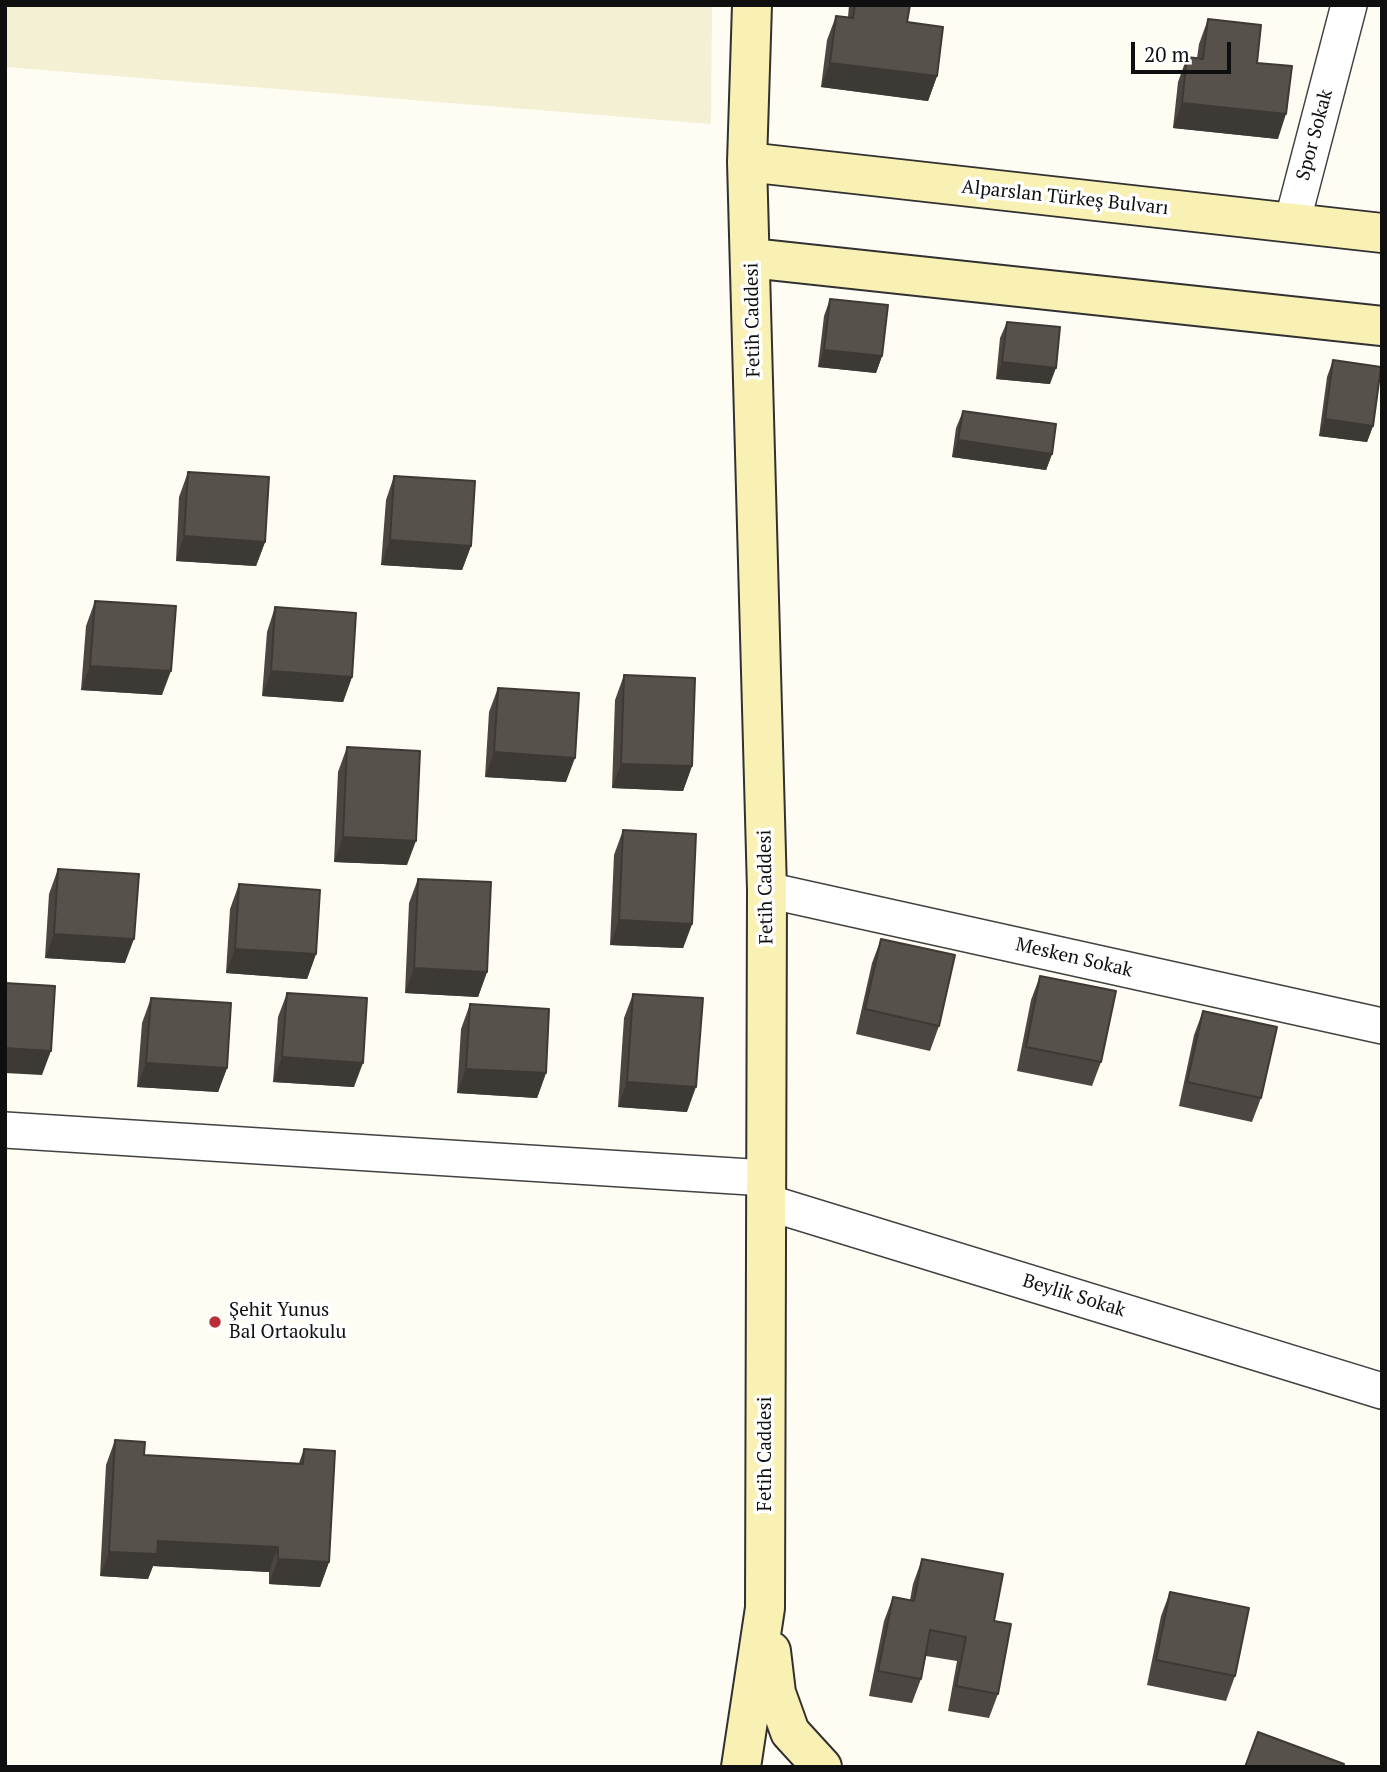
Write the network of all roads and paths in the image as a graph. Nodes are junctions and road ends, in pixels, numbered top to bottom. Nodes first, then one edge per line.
1 (752, 5) edge
2 (1349, 5) edge
3 (747, 162) junction
4 (1292, 223) junction
5 (1382, 233) edge
6 (751, 258) junction
7 (1382, 326) edge
8 (767, 890) junction
9 (1382, 1026) edge
10 (5, 1130) edge
11 (766, 1190) junction
12 (1382, 1391) edge
13 (765, 1608) junction
14 (743, 1754) edge
15 (817, 1767) edge
16 (822, 1767) edge

1 - 3 street, Fetih Caddesi
2 - 4 street, Spor Sokak
3 - 4 street, Alparslan Türkeş Bulvarı
3 - 6 street, Fetih Caddesi
4 - 5 street, Alparslan Türkeş Bulvarı
6 - 7 street
6 - 8 street, Fetih Caddesi
8 - 9 street, Mesken Sokak
8 - 11 street, Fetih Caddesi
10 - 11 street, Beylik Sokak
11 - 12 street, Beylik Sokak
11 - 13 street, Fetih Caddesi
13 - 14 street, Fetih Caddesi
13 - 16 street
14 - 15 street

